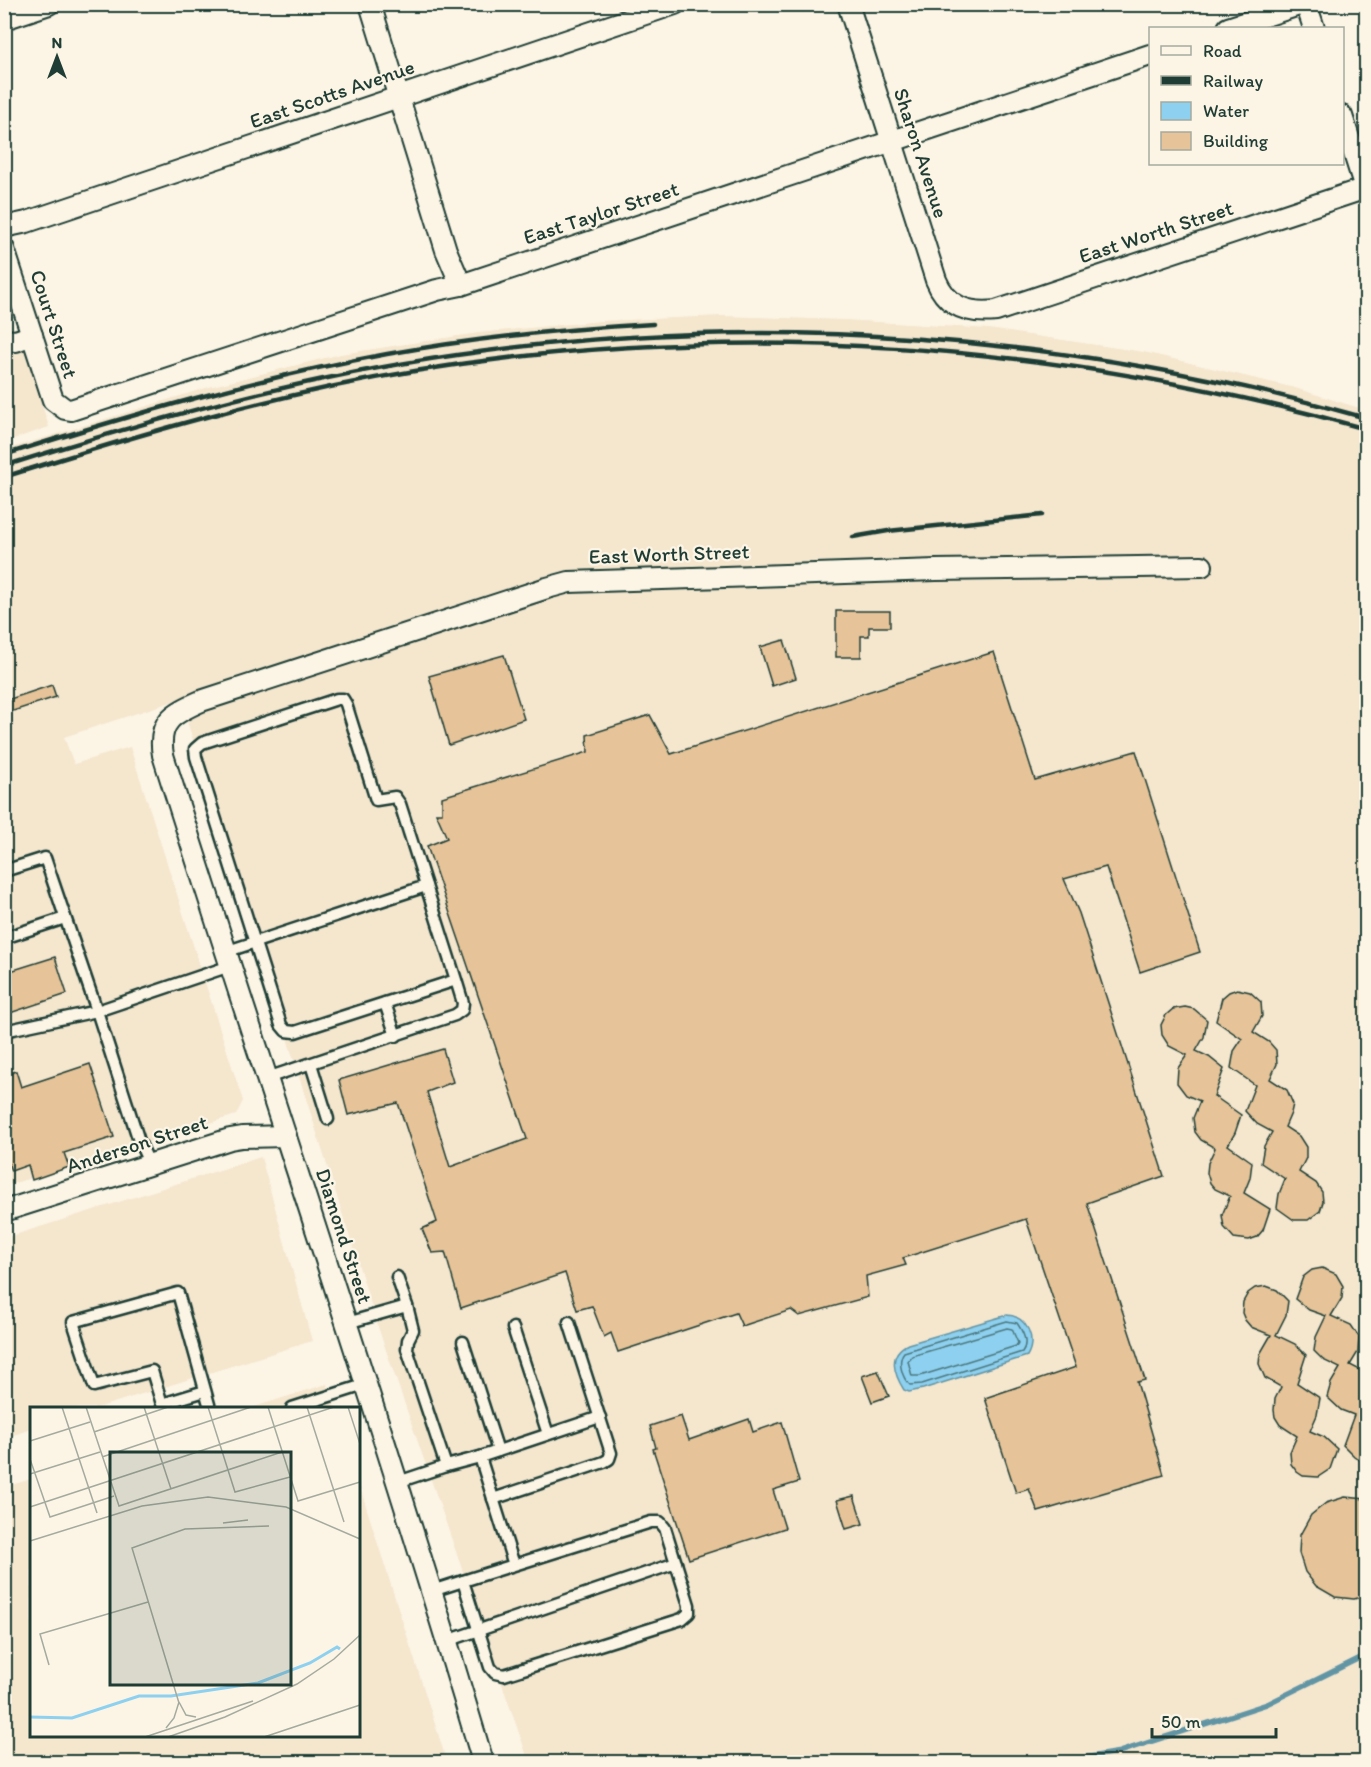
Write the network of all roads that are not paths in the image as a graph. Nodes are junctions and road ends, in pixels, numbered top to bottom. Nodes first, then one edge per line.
1 (49, 4) edge
2 (370, 4) edge
3 (675, 4) edge
4 (848, 4) edge
5 (1304, 4) edge
6 (4, 20) edge
7 (1231, 27) edge
8 (1314, 27) edge
9 (1149, 55) edge
10 (399, 97) junction
11 (1344, 122) edge
12 (892, 141) junction
13 (1366, 189) edge
14 (4, 227) edge
15 (4, 249) edge
16 (460, 285) junction
17 (961, 308) joint
18 (32, 335) junction
19 (4, 340) edge
20 (64, 409) joint
21 (1202, 566) dead end
22 (166, 726) joint
23 (4, 871) edge
24 (426, 886) junction
25 (65, 918) junction
26 (4, 938) edge
27 (254, 941) junction
28 (228, 959) junction
29 (456, 980) junction
30 (385, 1003) junction
31 (97, 1011) junction
32 (4, 1031) edge
33 (396, 1036) junction
34 (311, 1064) junction
35 (267, 1078) junction
36 (328, 1119) dead end
37 (286, 1136) junction
38 (150, 1165) junction
39 (4, 1211) edge
40 (398, 1276) dead end
41 (407, 1306) junction
42 (569, 1322) dead end
43 (347, 1323) junction
44 (513, 1328) dead end
45 (463, 1342) dead end
46 (367, 1384) junction
47 (205, 1391) junction
48 (210, 1407) edge
49 (299, 1407) edge
50 (600, 1418) junction
51 (548, 1434) junction
52 (498, 1451) junction
53 (480, 1457) junction
54 (446, 1466) junction
55 (398, 1482) junction
56 (493, 1498) junction
57 (676, 1563) junction
58 (514, 1564) junction
59 (462, 1581) junction
60 (432, 1591) junction
61 (478, 1629) junction
62 (447, 1641) junction
63 (483, 1762) edge

1 - 6 street
2 - 10 street
3 - 10 street, East Scotts Avenue
4 - 12 street, Sharon Avenue
5 - 7 street
5 - 8 street
9 - 12 street, East Taylor Street
10 - 14 street, East Scotts Avenue
10 - 16 street
11 - 13 street
12 - 16 street, East Taylor Street
12 - 17 street, Sharon Avenue
13 - 17 street, East Worth Street
15 - 18 street, Court Street
16 - 20 street, East Taylor Street
18 - 19 street
18 - 20 street, Court Street
21 - 22 street, East Worth Street
22 - 28 street, Diamond Street
23 - 25 lane
24 - 27 lane
24 - 27 lane
24 - 29 lane
25 - 26 lane
25 - 31 lane
27 - 28 lane
27 - 30 lane
28 - 31 lane
28 - 35 street, Diamond Street
29 - 30 lane
29 - 33 lane
30 - 33 lane
31 - 32 lane
31 - 38 lane
33 - 34 lane
34 - 35 lane
34 - 36 lane
35 - 37 street, Diamond Street
37 - 38 street, Anderson Street
37 - 43 street, Diamond Street
38 - 39 street, Anderson Street
40 - 41 lane
41 - 43 lane
41 - 54 lane
42 - 50 lane
43 - 46 street, Diamond Street
44 - 51 lane
45 - 52 lane
46 - 49 lane
46 - 55 street, Diamond Street
47 - 47 lane
47 - 48 lane
50 - 51 lane
50 - 56 lane
51 - 52 lane
52 - 53 lane
53 - 54 lane
53 - 56 lane
54 - 55 lane
55 - 60 street, Diamond Street
56 - 58 lane
57 - 58 lane
57 - 61 lane
57 - 61 lane
58 - 59 lane
59 - 60 lane
59 - 61 lane
60 - 62 street, Diamond Street
61 - 62 lane
62 - 63 street, Diamond Street

